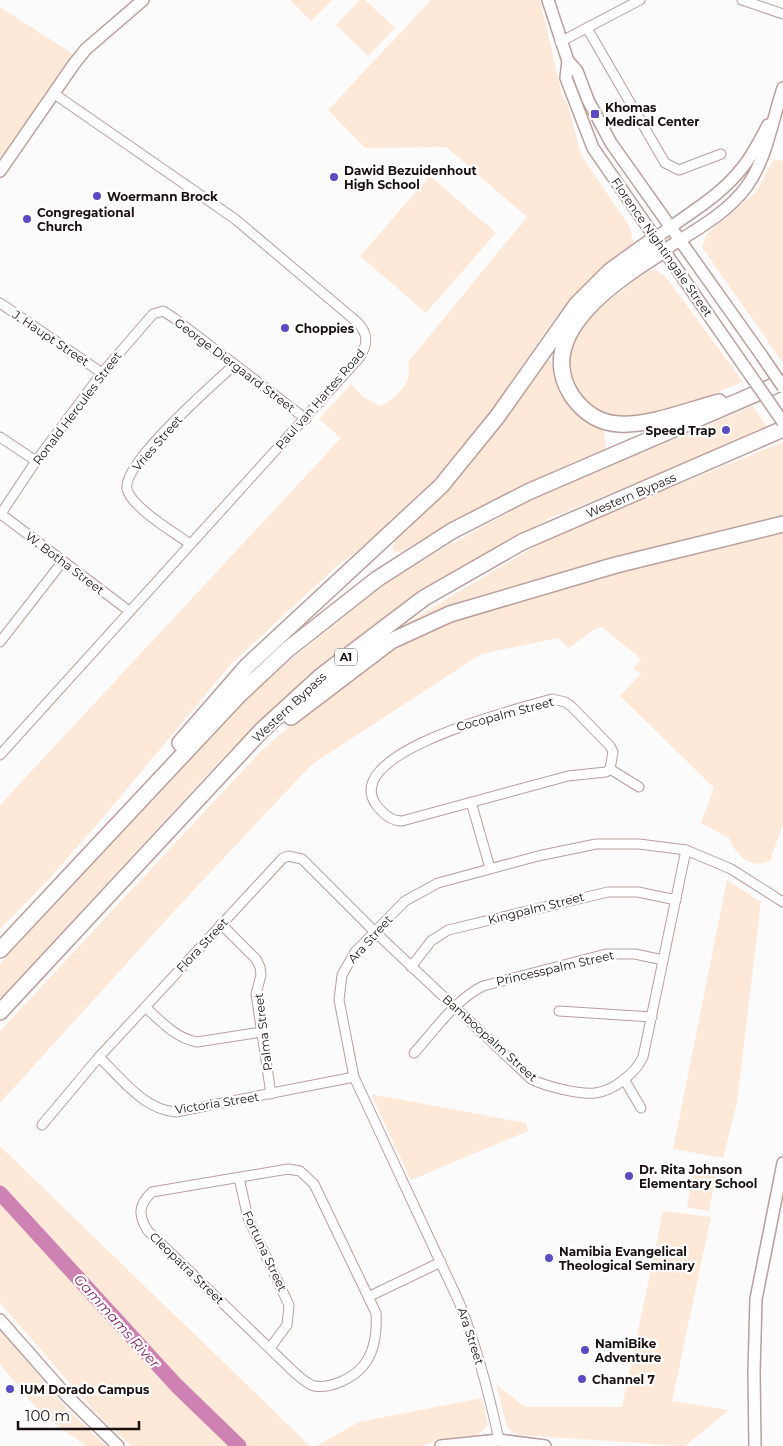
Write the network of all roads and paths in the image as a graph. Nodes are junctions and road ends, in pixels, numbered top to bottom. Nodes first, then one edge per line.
1 (143, 0) edge
2 (548, 0) edge
3 (640, 0) edge
4 (742, 0) edge
5 (783, 14) edge
6 (587, 28) junction
7 (560, 42) junction
8 (568, 61) junction
9 (783, 88) edge
10 (53, 92) junction
11 (776, 110) junction
12 (721, 154) dead end
13 (0, 171) edge
14 (670, 226) junction
15 (680, 240) junction
16 (660, 244) junction
17 (0, 304) edge
18 (163, 311) joint
19 (234, 365) junction
20 (102, 373) junction
21 (780, 385) edge
22 (306, 419) junction
23 (783, 422) edge
24 (783, 429) edge
25 (0, 437) edge
26 (36, 461) junction
27 (0, 515) edge
28 (783, 524) edge
29 (190, 544) junction
30 (63, 562) junction
31 (129, 611) junction
32 (0, 642) edge
33 (0, 755) edge
34 (610, 769) junction
35 (639, 787) dead end
36 (471, 802) junction
37 (189, 810) junction
38 (686, 850) junction
39 (90, 852) junction
40 (490, 868) junction
41 (676, 900) junction
42 (783, 902) edge
43 (221, 924) junction
44 (375, 932) junction
45 (0, 950) edge
46 (663, 960) junction
47 (411, 967) junction
48 (145, 1008) junction
49 (455, 1008) junction
50 (559, 1011) dead end
51 (0, 1012) edge
52 (652, 1017) junction
53 (262, 1032) junction
54 (414, 1053) dead end
55 (99, 1057) junction
56 (354, 1077) junction
57 (624, 1079) junction
58 (271, 1094) junction
59 (641, 1108) dead end
60 (42, 1125) dead end
61 (783, 1163) edge
62 (239, 1178) junction
63 (441, 1262) junction
64 (370, 1296) junction
65 (0, 1320) edge
66 (270, 1348) junction
67 (499, 1440) junction
68 (118, 1446) edge
69 (441, 1446) edge
70 (545, 1446) edge
71 (755, 1446) edge

1 - 10 main road
2 - 7 main road, Florence Nightingale Street
3 - 6 street
4 - 5 street
6 - 7 street
6 - 12 street
7 - 8 main road, Florence Nightingale Street
8 - 14 main road, Florence Nightingale Street
8 - 16 main road, Florence Nightingale Street
9 - 11 main road
10 - 13 main road
10 - 22 street, Paul van Hartes Road
11 - 14 main road
11 - 15 main road
14 - 15 main road, Florence Nightingale Street
14 - 16 main road
15 - 16 main road
15 - 21 main road, Florence Nightingale Street, bridge
16 - 21 highway
16 - 23 main road, Florence Nightingale Street, bridge
16 - 39 highway
17 - 20 street, J. Haupt Street
18 - 19 street, George Diergaard Street
18 - 20 street, Ronald Hercules Street
19 - 22 street, George Diergaard Street
19 - 29 street, Vries Street
20 - 26 street, Ronald Hercules Street
21 - 39 highway
22 - 29 street, Paul van Hartes Road
24 - 37 highway, Western Bypass / A1
25 - 26 street
26 - 27 street, Ronald Hercules Street
27 - 30 street, W. Botha Street
28 - 37 highway
29 - 31 street, Paul van Hartes Road
30 - 31 street, W. Botha Street
30 - 32 street
31 - 33 street, Paul van Hartes Road
34 - 35 street
34 - 36 street, Cocopalm Street
34 - 36 street, Cocopalm Street
36 - 40 street
37 - 51 highway, Western Bypass / A1
38 - 40 street, Ara Street
38 - 41 street, Bamboopalm Street
38 - 42 street, Ara Street
39 - 45 highway
40 - 44 street, Ara Street
41 - 46 street, Bamboopalm Street
41 - 47 street, Kingpalm Street
43 - 44 street, Flora Street
43 - 48 street, Flora Street
43 - 53 street, Palma Street
44 - 47 street, Bamboopalm Street
44 - 56 street, Ara Street
46 - 49 street, Princesspalm Street
46 - 52 street, Bamboopalm Street
47 - 49 street, Bamboopalm Street
48 - 53 street
48 - 55 street, Flora Street
49 - 54 street, Princesspalm Street
49 - 57 street, Bamboopalm Street
50 - 52 street
52 - 57 street, Bamboopalm Street
53 - 58 street, Palma Street
55 - 58 street, Victoria Street
55 - 60 street, Flora Street
56 - 58 street, Victoria Street
56 - 63 street, Ara Street
57 - 59 street
61 - 71 main road
62 - 64 street, Cleopatra Street
62 - 66 street, Fortuna Street
62 - 66 street, Cleopatra Street
63 - 64 street
63 - 67 street, Ara Street
64 - 66 street, Cleopatra Street
65 - 68 main road
67 - 69 main road
67 - 70 main road

